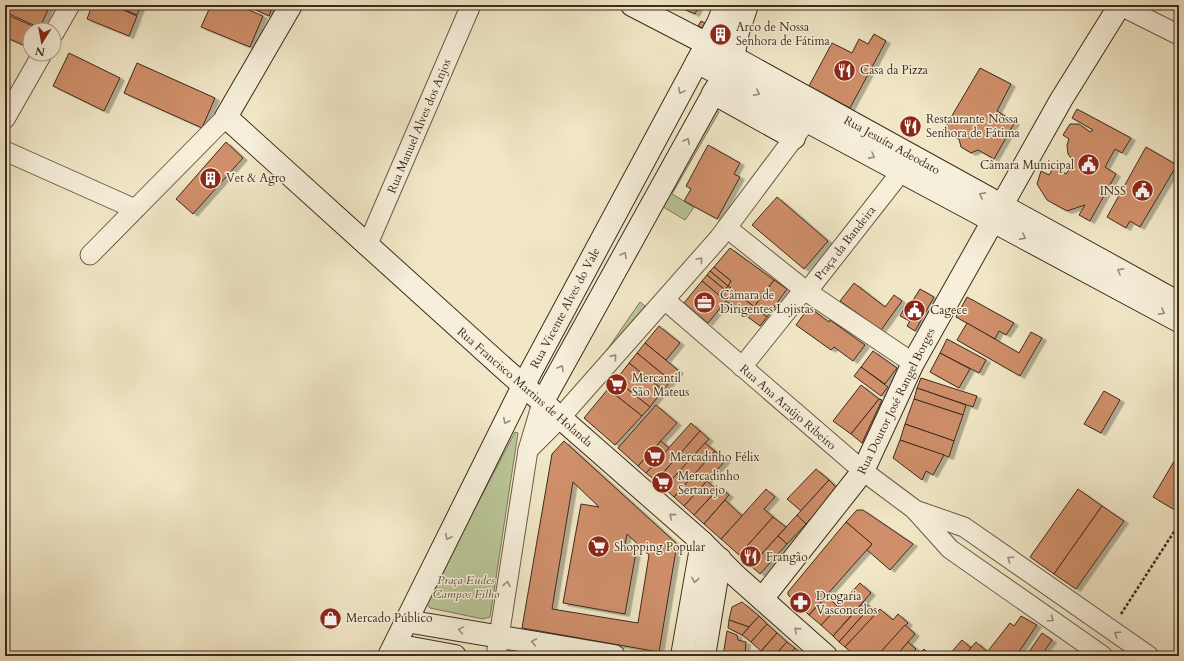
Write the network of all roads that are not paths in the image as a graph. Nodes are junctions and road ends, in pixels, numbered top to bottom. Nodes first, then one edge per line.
1 (70, 5) edge
2 (291, 5) edge
3 (471, 5) edge
4 (632, 5) edge
5 (725, 5) edge
6 (747, 5) edge
7 (1120, 5) edge
8 (61, 22) edge
9 (1179, 35) edge
10 (701, 53) junction
11 (37, 62) edge
12 (723, 75) junction
13 (813, 112) junction
14 (226, 117) junction
15 (5, 119) edge
16 (794, 138) junction
17 (5, 151) edge
18 (901, 172) junction
19 (135, 209) junction
20 (997, 213) junction
21 (614, 217) junction
22 (727, 228) junction
23 (637, 230) junction
24 (367, 246) junction
25 (90, 255) dead end
26 (806, 290) junction
27 (573, 294) junction
28 (1146, 294) junction
29 (664, 300) junction
30 (1179, 303) edge
31 (596, 306) junction
32 (1179, 322) edge
33 (913, 362) junction
34 (742, 368) junction
35 (523, 386) junction
36 (542, 403) junction
37 (560, 418) junction
38 (528, 450) junction
39 (863, 471) junction
40 (914, 509) junction
41 (702, 542) junction
42 (720, 559) junction
43 (1048, 586) junction
44 (762, 599) junction
45 (1033, 606) junction
46 (406, 621) junction
47 (497, 646) edge
48 (392, 650) edge
49 (586, 654) edge
50 (455, 656) edge
51 (614, 656) edge
52 (682, 656) edge
53 (704, 656) edge
54 (826, 656) edge
55 (1103, 656) edge
56 (1149, 656) edge

1 - 8 street
2 - 14 street
3 - 24 street, Rua Manuel Alves dos Anjos
4 - 10 street, Rua Jesuíta Adeodato
5 - 10 street, Rua Vicente Alves do Vale
6 - 12 street
7 - 9 street
7 - 20 street, Rua Doutor José Rangel Borges
10 - 12 street, Rua Jesuíta Adeodato
10 -> 21 street, Rua Vicente Alves do Vale
11 - 15 street
12 - 13 street, Rua Jesuíta Adeodato
12 - 16 street, Rua Jesuíta Adeodato
23 -> 12 street
13 - 16 street
13 -> 18 street, Rua Jesuíta Adeodato
20 -> 13 street, Rua Jesuíta Adeodato
14 - 19 street
14 - 24 street, Rua Francisco Martins de Holanda
16 - 22 street
17 - 19 street
18 - 20 street, Rua Jesuíta Adeodato
18 - 26 street, Praça da Bandeira
19 - 25 street
20 - 28 street, Rua Jesuíta Adeodato
20 - 33 street, Rua Doutor José Rangel Borges
21 - 23 street
21 - 27 street, Rua Vicente Alves do Vale
22 - 26 street
29 -> 22 street
31 -> 23 street
24 - 35 street, Rua Francisco Martins de Holanda
26 - 33 street
26 - 34 street, Praça da Bandeira
27 - 31 street
27 - 35 street, Rua Vicente Alves do Vale
28 - 30 street, Rua Jesuíta Adeodato
28 -> 32 street, Rua Jesuíta Adeodato
29 - 34 street, Rua Ana Araújo Ribeiro
37 -> 29 street
36 -> 31 street
33 - 39 street, Rua Doutor José Rangel Borges
34 - 39 street, Rua Ana Araújo Ribeiro
35 - 36 street, Rua Francisco Martins de Holanda
35 -> 46 street, Rua Vicente Alves do Vale
36 - 37 street, Rua Francisco Martins de Holanda
36 - 38 street
37 - 38 street
41 -> 37 street, Rua Francisco Martins de Holanda
47 -> 38 street
39 - 40 street, Rua Ana Araújo Ribeiro
39 - 44 street, Rua Doutor José Rangel Borges
43 -> 40 street, Rua Ana Araújo Ribeiro
40 - 45 street, Rua Ana Araújo Ribeiro
41 - 42 street, Rua Francisco Martins de Holanda
41 -> 52 street
42 - 44 street, Rua Francisco Martins de Holanda
42 - 53 street
43 - 45 street
56 -> 43 street, Rua Ana Araújo Ribeiro
54 -> 44 street, Rua Francisco Martins de Holanda
45 -> 55 street, Rua Ana Araújo Ribeiro
47 -> 46 street
46 - 48 street, Rua Vicente Alves do Vale
49 -> 47 street
48 - 50 street
49 - 51 street

